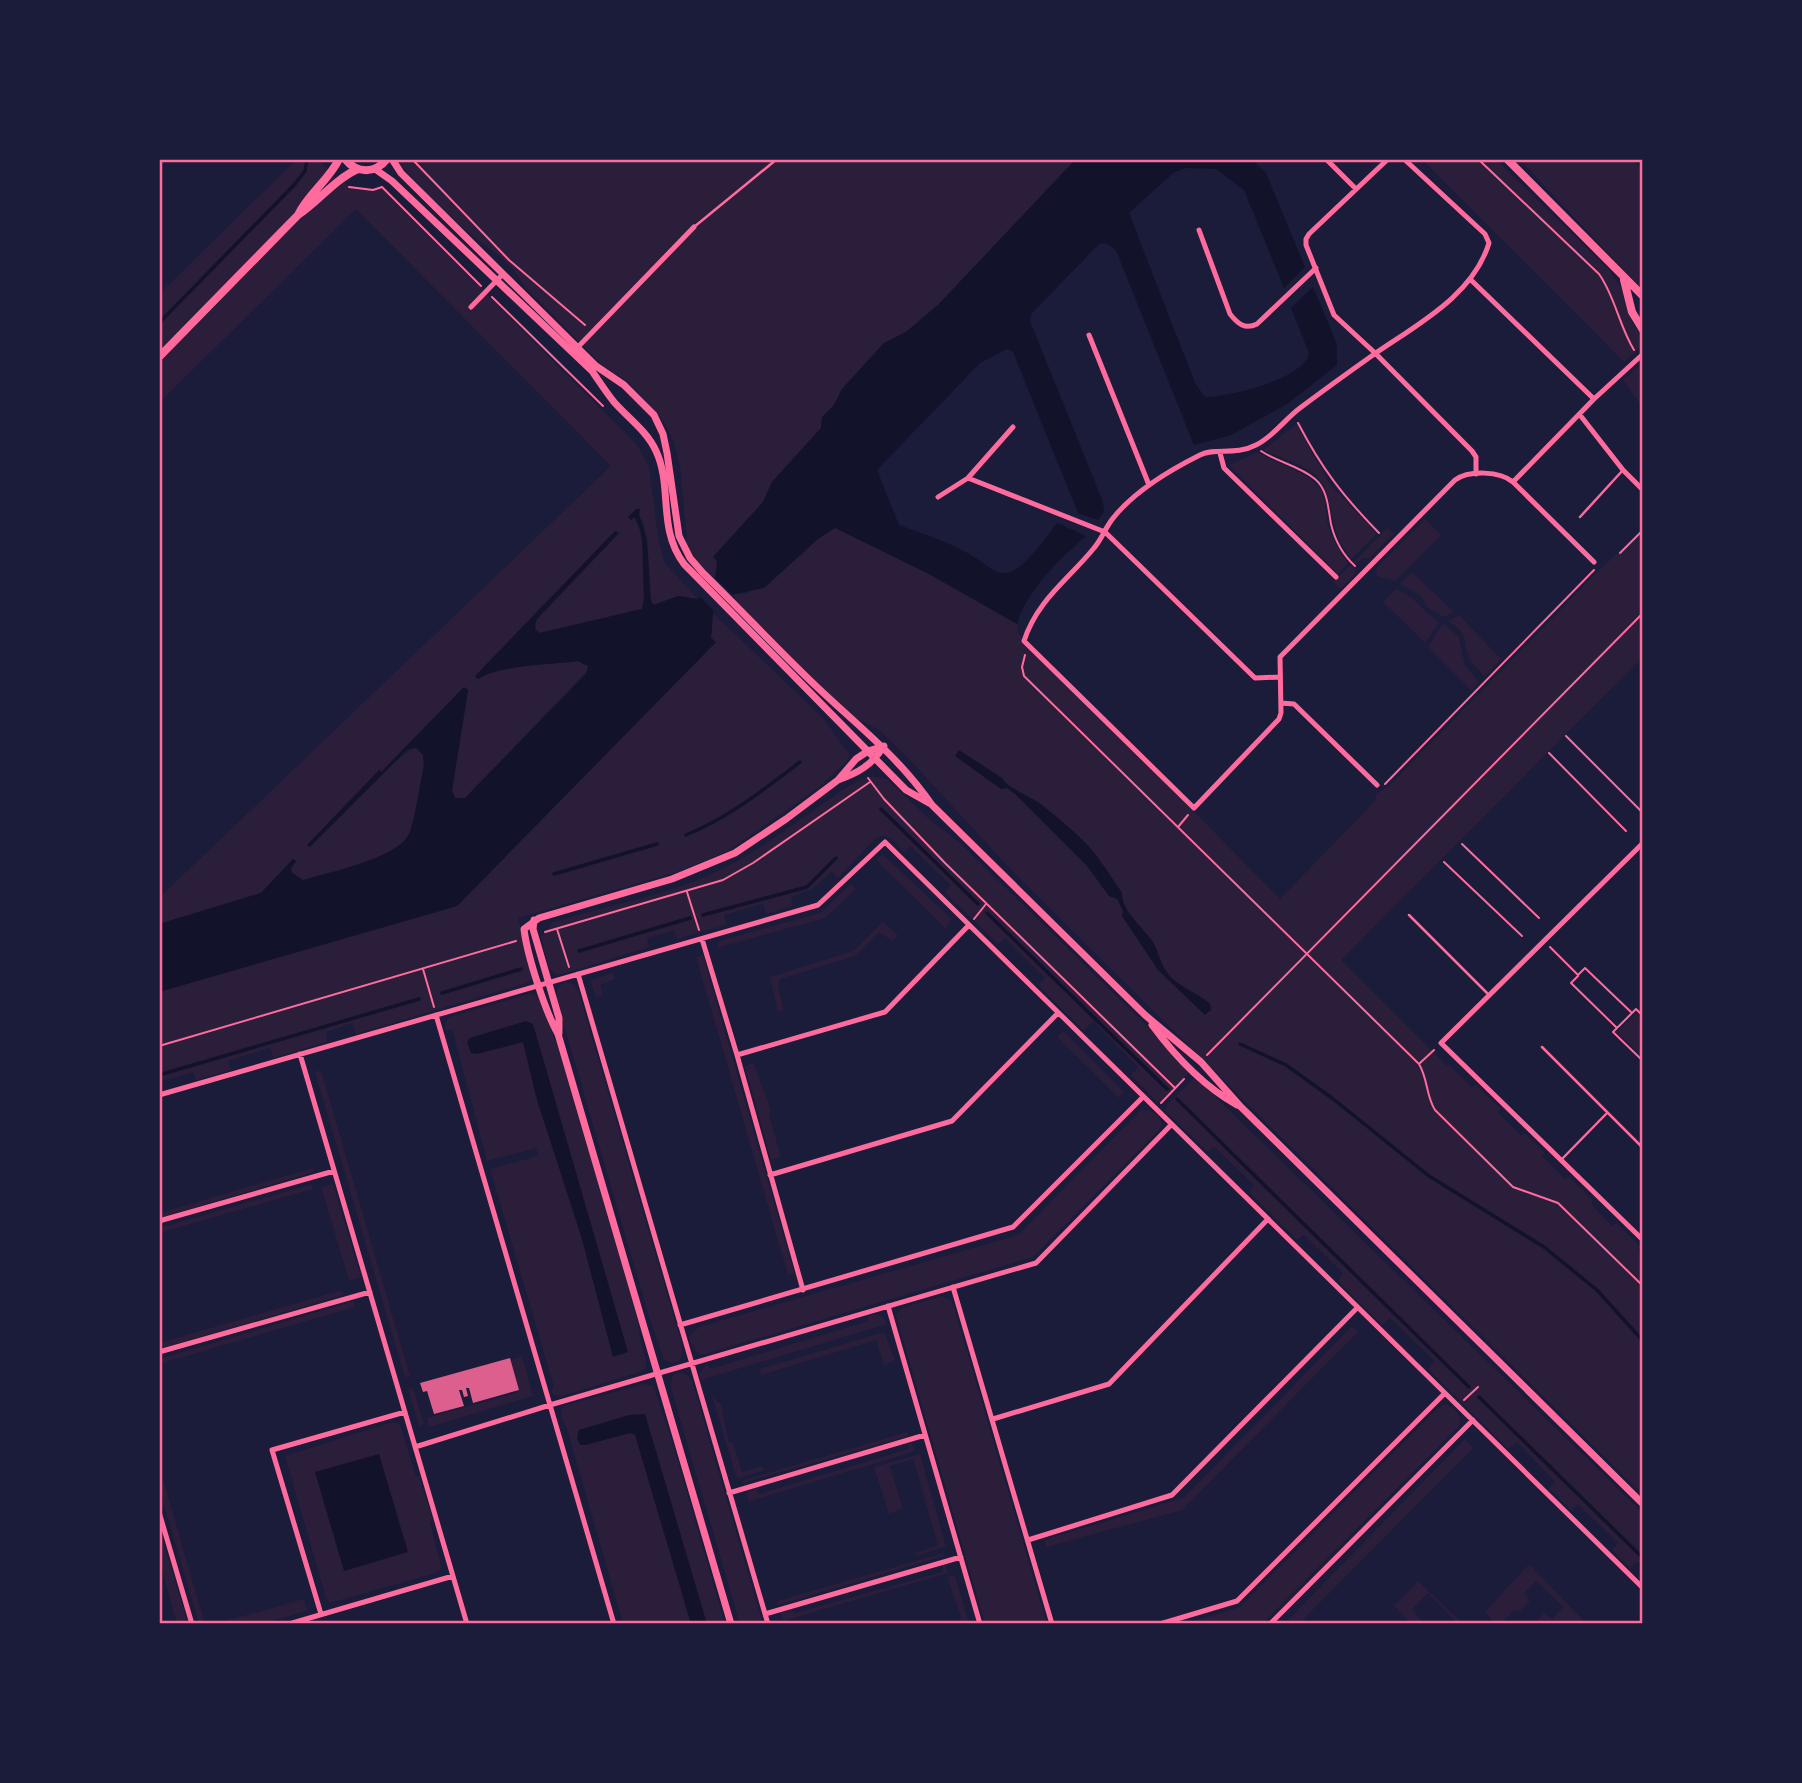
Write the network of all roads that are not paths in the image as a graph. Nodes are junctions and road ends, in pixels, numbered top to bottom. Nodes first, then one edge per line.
1 (339, 159) edge
2 (345, 159) edge
3 (389, 159) edge
4 (777, 159) edge
5 (1326, 159) edge
6 (1388, 159) edge
7 (1404, 159) edge
8 (1507, 159) edge
9 (358, 169) junction
10 (375, 169) junction
11 (1356, 189) junction
12 (298, 215) junction
13 (694, 227) joint
14 (1199, 230) dead end
15 (1316, 268) junction
16 (500, 278) junction
17 (1470, 279) junction
18 (1624, 280) junction
19 (1643, 296) edge
20 (471, 307) dead end
21 (1643, 330) edge
22 (1090, 335) dead end
23 (575, 350) junction
24 (1376, 353) junction
25 (1641, 355) edge
26 (159, 357) edge
27 (1594, 399) junction
28 (1580, 415) junction
29 (1013, 427) dead end
30 (1220, 453) junction
31 (1623, 470) junction
32 (1476, 474) junction
33 (968, 478) junction
34 (1513, 482) junction
35 (1149, 485) junction
36 (1643, 490) edge
37 (938, 497) dead end
38 (1580, 517) dead end
39 (1105, 532) junction
40 (1595, 565) road end
41 (700, 576) junction
42 (1336, 577) dead end
43 (735, 610) junction
44 (1280, 677) junction
45 (1281, 703) junction
46 (884, 746) junction
47 (868, 751) junction
48 (876, 759) junction
49 (838, 780) junction
50 (1379, 787) road end
51 (932, 805) junction
52 (1643, 843) edge
53 (1409, 915) dead end
54 (534, 920) junction
55 (969, 925) junction
56 (702, 939) junction
57 (575, 975) junction
58 (549, 982) junction
59 (540, 985) junction
60 (1490, 996) junction
61 (1058, 1013) junction
62 (436, 1015) junction
63 (1145, 1015) junction
64 (558, 1034) junction
65 (1542, 1047) dead end
66 (300, 1054) junction
67 (737, 1055) junction
68 (159, 1095) edge
69 (1143, 1097) junction
70 (1241, 1107) junction
71 (1607, 1113) junction
72 (1171, 1125) junction
73 (1643, 1148) edge
74 (1560, 1161) junction
75 (334, 1171) junction
76 (770, 1175) junction
77 (1268, 1219) junction
78 (159, 1221) edge
79 (1643, 1240) edge
80 (953, 1287) junction
81 (803, 1290) junction
82 (370, 1292) junction
83 (888, 1306) junction
84 (1357, 1308) junction
85 (680, 1325) junction
86 (159, 1352) edge
87 (691, 1364) junction
88 (658, 1374) junction
89 (1444, 1394) junction
90 (550, 1405) junction
91 (405, 1412) junction
92 (993, 1419) junction
93 (1473, 1420) junction
94 (925, 1436) junction
95 (415, 1447) junction
96 (729, 1493) junction
97 (1643, 1504) edge
98 (159, 1512) edge
99 (1028, 1540) junction
100 (961, 1557) junction
101 (453, 1576) junction
102 (1643, 1588) edge
103 (321, 1614) junction
104 (765, 1614) junction
105 (192, 1624) edge
106 (289, 1624) edge
107 (467, 1624) edge
108 (614, 1624) edge
109 (731, 1624) edge
110 (768, 1624) edge
111 (980, 1624) edge
112 (1052, 1624) edge
113 (1160, 1624) edge
114 (1270, 1624) edge

1 - 12 main road
2 - 9 main road
3 - 10 main road
3 - 16 street
4 - 13 lane
5 - 11 street
6 - 11 street
7 - 17 street
8 - 18 main road
9 - 10 main road
9 - 12 main road
10 - 16 street
11 - 15 street
12 - 26 main road
13 - 23 street
14 - 15 street
15 - 24 street
16 - 20 street
16 - 23 street
17 - 24 street
17 - 27 street
18 - 19 main road
18 - 21 main road
22 - 35 street
23 - 41 street
23 - 41 street
24 - 30 street
24 - 32 street
25 - 27 street
27 - 28 street
28 - 31 street
28 - 34 street
29 - 33 street
30 - 35 street
30 - 42 street
31 - 36 street
31 - 38 lane
32 - 34 street
32 - 44 street
33 - 37 street
33 - 39 street
34 - 40 street
35 - 39 street
39 - 44 street
39 - 45 street
41 - 43 street
43 - 46 street
43 - 47 street
44 - 45 street
45 - 50 street
46 - 47 street
46 - 48 street
46 - 51 street
47 - 48 street
47 - 49 street
48 - 49 street
48 - 51 street
49 - 54 street
51 - 63 street
52 - 60 street
53 - 60 lane
54 - 58 street
54 - 59 street
55 - 56 street
55 - 61 street
55 - 67 street
56 - 57 street
56 - 67 street
57 - 58 street
57 - 85 street
58 - 59 street
58 - 64 street
59 - 62 street
59 - 64 street
60 - 74 street
61 - 69 street
61 - 76 street
62 - 66 street
62 - 90 street
63 - 70 street
63 - 70 street
64 - 88 street
65 - 71 lane
66 - 68 street
66 - 75 street
67 - 76 street
69 - 72 street
69 - 81 street
70 - 97 street
71 - 73 lane
71 - 74 lane
72 - 77 street
72 - 80 street
74 - 79 street
75 - 78 street
75 - 82 street
76 - 81 street
77 - 84 street
77 - 92 street
80 - 83 street
80 - 92 street
81 - 85 street
82 - 86 street
82 - 91 street
83 - 87 street
83 - 94 street
84 - 89 street
84 - 99 street
85 - 87 street
87 - 88 street
87 - 96 street
88 - 90 street
88 - 109 street
89 - 93 street
89 - 113 street
90 - 95 street
90 - 108 street
91 - 95 street
91 - 103 street
92 - 99 street
93 - 102 street
93 - 114 street
94 - 96 street
94 - 100 street
95 - 101 street
96 - 104 street
98 - 105 street
99 - 112 street
100 - 104 street
100 - 111 street
101 - 103 street
101 - 107 street
103 - 106 street
104 - 110 street

